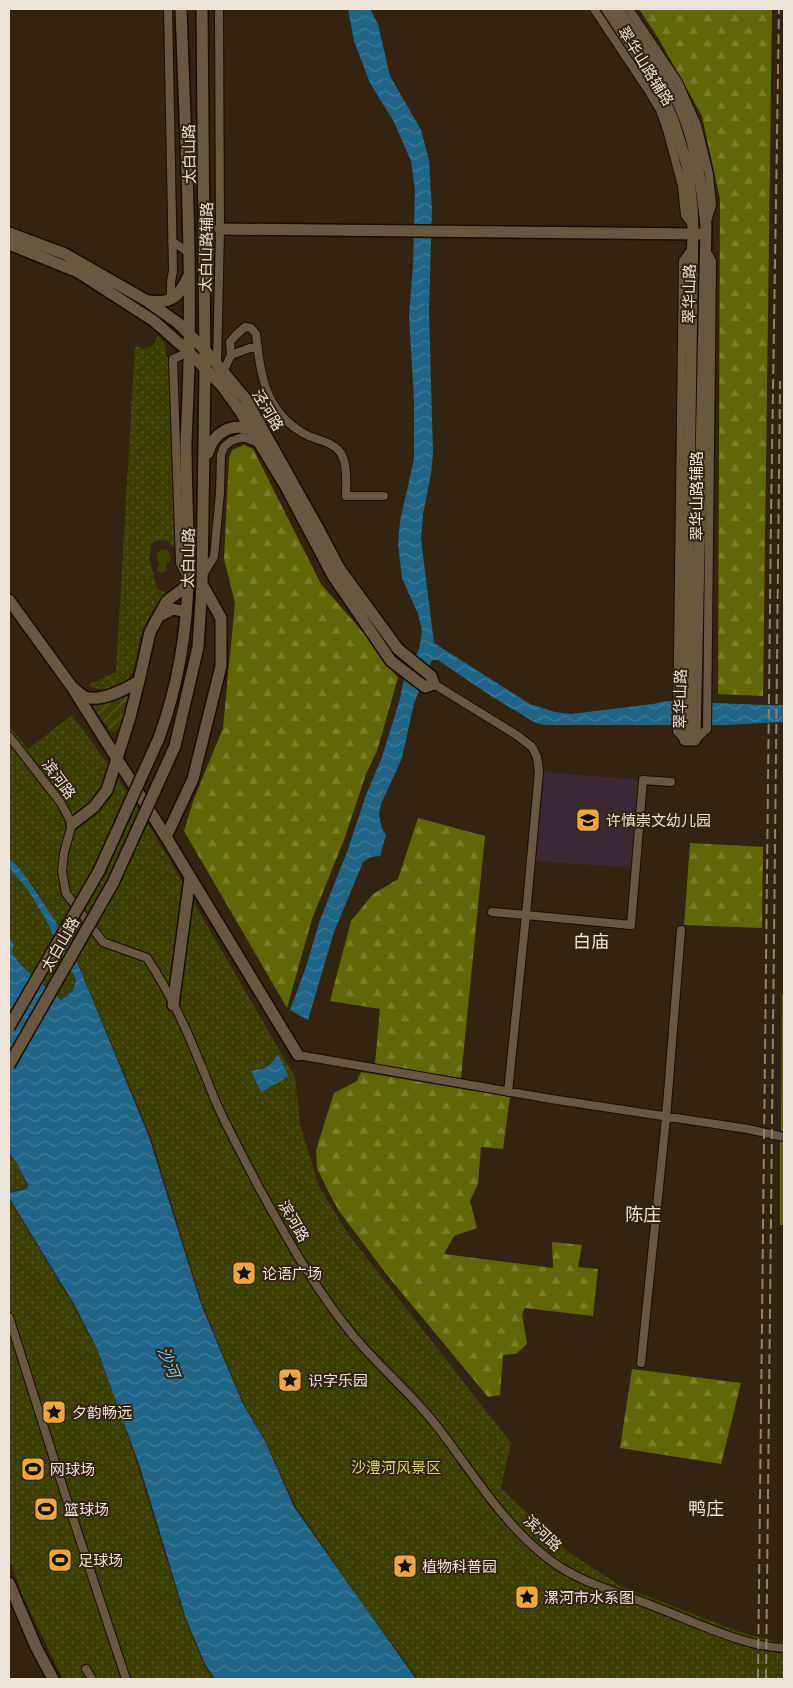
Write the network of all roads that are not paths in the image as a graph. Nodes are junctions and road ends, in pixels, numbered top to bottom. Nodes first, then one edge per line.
1 (168, 9) edge
2 (181, 9) edge
3 (202, 9) edge
4 (219, 9) edge
5 (594, 9) edge
6 (607, 9) edge
7 (617, 9) edge
8 (629, 9) edge
9 (220, 229) junction
10 (705, 229) junction
11 (692, 230) junction
12 (9, 233) edge
13 (172, 241) junction
14 (9, 244) edge
15 (220, 252) junction
16 (189, 253) junction
17 (205, 262) junction
18 (189, 276) junction
19 (171, 299) junction
20 (147, 300) junction
21 (189, 334) junction
22 (258, 348) junction
23 (205, 350) junction
24 (190, 352) junction
25 (231, 355) junction
26 (205, 368) junction
27 (220, 368) junction
28 (250, 429) junction
29 (259, 442) junction
30 (205, 467) junction
31 (384, 496) dead end
32 (202, 580) junction
33 (188, 582) junction
34 (9, 600) edge
35 (186, 612) junction
36 (159, 616) junction
37 (139, 681) junction
38 (430, 682) junction
39 (72, 687) junction
40 (691, 689) junction
41 (691, 733) joint
42 (9, 736) edge
43 (117, 758) junction
44 (671, 782) dead end
45 (72, 824) junction
46 (166, 837) junction
47 (190, 878) junction
48 (492, 912) dead end
49 (526, 915) junction
50 (681, 930) dead end
51 (173, 1005) junction
52 (9, 1027) edge
53 (298, 1055) joint
54 (9, 1065) edge
55 (508, 1092) junction
56 (666, 1118) junction
57 (784, 1137) edge
58 (9, 1317) edge
59 (641, 1363) dead end
60 (9, 1584) edge
61 (784, 1648) edge
62 (86, 1669) dead end
63 (53, 1679) edge
64 (92, 1679) edge
65 (126, 1679) edge

1 - 13 street
2 - 16 main road, 太白山路
3 - 17 main road, 太白山路
4 - 9 street, 太白山路辅路
5 - 11 street, 翠华山路辅路
6 - 11 main road, 翠华山路
7 - 10 main road, 翠华山路
8 - 10 street, 翠华山路辅路
9 - 11 main road
9 - 15 street, 太白山路辅路
10 - 11 main road
10 - 40 main road, 翠华山路
11 - 40 main road, 翠华山路
12 - 20 main road, 泾河路
13 - 16 street
13 - 19 street
14 - 24 main road, 泾河路
15 - 17 street
15 - 27 street, 太白山路辅路
16 - 18 main road, 太白山路
17 - 23 main road, 太白山路
18 - 19 main road
18 - 21 main road, 太白山路
19 - 20 main road
20 - 21 main road, 泾河路
21 - 23 main road, 泾河路
21 - 24 main road, 太白山路
22 - 25 street
22 - 25 street
22 - 31 street
23 - 26 main road, 太白山路
23 - 27 main road, 泾河路
24 - 26 main road, 泾河路
24 - 33 main road, 太白山路
24 - 33 street
25 - 27 street
26 - 28 main road, 泾河路
26 - 30 main road, 太白山路
27 - 38 main road, 泾河路
28 - 29 main road, 泾河路
28 - 30 main road
29 - 32 street
29 - 38 main road, 泾河路
30 - 32 main road, 太白山路
32 - 46 main road
32 - 54 main road, 太白山路, bridge
33 - 35 main road, 太白山路
33 - 36 main road
34 - 39 main road
35 - 36 main road
35 - 52 main road, 太白山路, bridge
36 - 37 main road
37 - 39 main road
37 - 43 main road
38 - 49 street
39 - 43 main road
40 - 41 main road, 翠华山路
40 - 41 street
42 - 45 street, 滨河路
43 - 45 main road
43 - 46 main road
44 - 49 street
45 - 51 street, 滨河路
46 - 47 main road
47 - 51 main road
47 - 53 main road
48 - 49 street
49 - 55 street
50 - 56 street
51 - 61 street, 滨河路
53 - 55 street
55 - 56 street
56 - 57 street
56 - 59 street
58 - 65 street
60 - 63 main road
62 - 64 street

